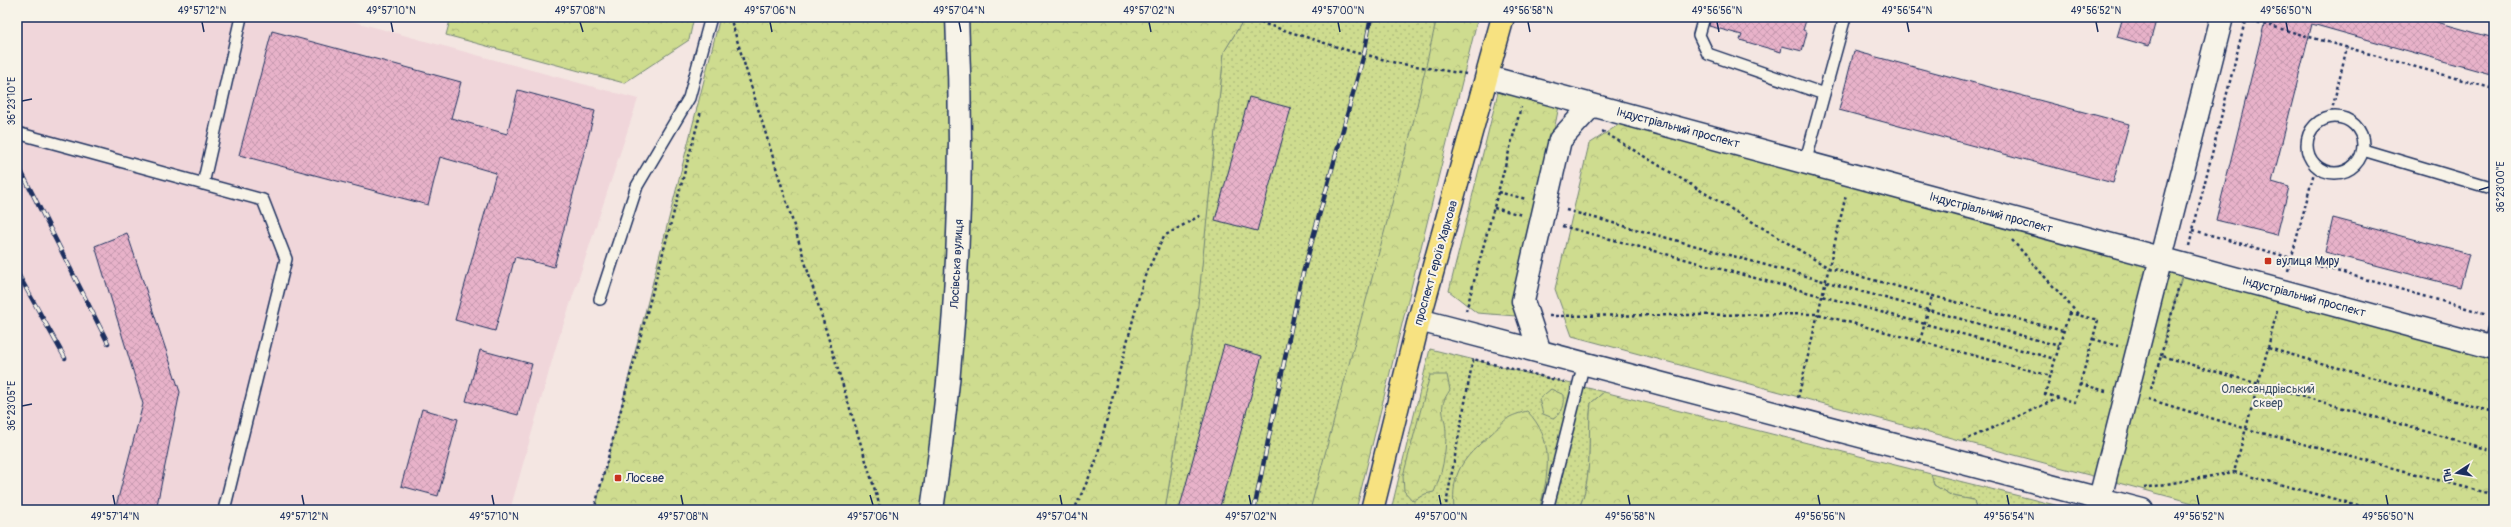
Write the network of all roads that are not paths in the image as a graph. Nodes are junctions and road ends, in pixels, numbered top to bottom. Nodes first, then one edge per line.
1 (241, 17) edge
2 (711, 17) edge
3 (957, 17) edge
4 (1503, 17) edge
5 (1704, 17) edge
6 (1845, 17) edge
7 (2222, 17) edge
8 (1488, 77) junction
9 (1824, 94) junction
10 (1586, 111) junction
11 (17, 133) edge
12 (2363, 150) junction
13 (1805, 163) junction
14 (203, 184) junction
15 (2494, 189) edge
16 (2161, 259) junction
17 (600, 299) dead end
18 (1419, 320) junction
19 (2492, 341) edge
20 (1540, 352) junction
21 (1584, 363) junction
22 (2139, 500) edge
23 (2098, 504) edge
24 (224, 510) edge
25 (932, 510) edge
26 (1372, 510) edge
27 (1547, 510) edge

1 - 14 lane
2 - 17 lane
3 - 25 street, Лосівська вулиця
4 - 8 main road, проспект Героїв Харкова
5 - 9 lane
6 - 9 lane
7 - 16 street
8 - 10 street, Індустріальний проспект
8 - 18 main road, проспект Героїв Харкова
9 - 13 lane
10 - 13 street, Індустріальний проспект
10 - 20 street
11 - 14 lane
12 - 12 lane
12 - 15 lane
13 - 16 street, Індустріальний проспект
14 - 24 lane
16 - 19 street, Індустріальний проспект
16 - 23 street
18 - 20 street
18 - 26 main road, проспект Героїв Харкова
20 - 21 street
21 - 23 street
21 - 27 lane
22 - 23 street

